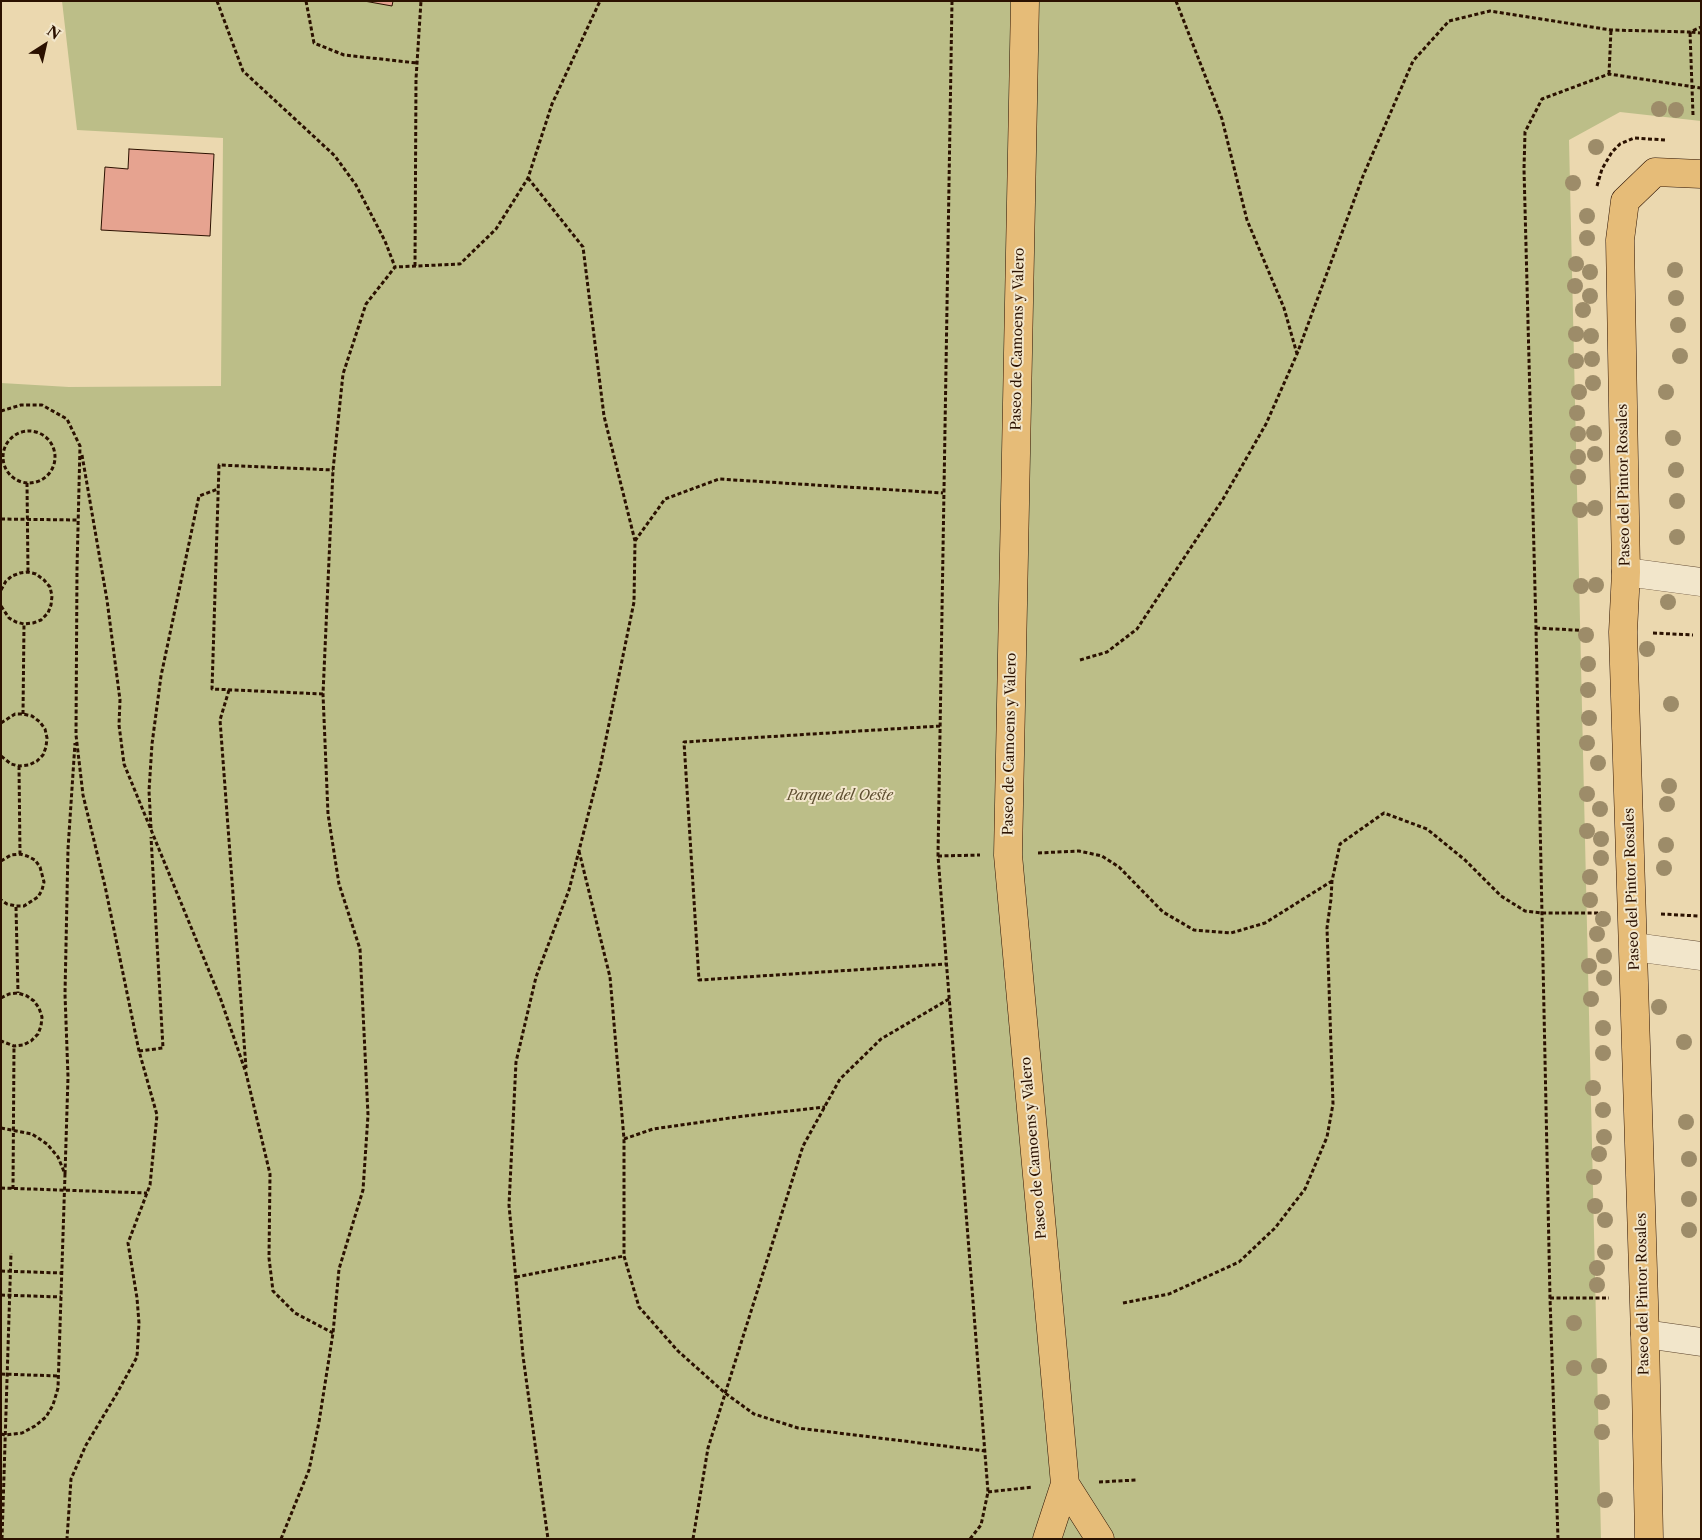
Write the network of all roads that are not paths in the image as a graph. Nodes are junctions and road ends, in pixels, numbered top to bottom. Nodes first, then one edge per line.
1 (1025, 1) edge
2 (1701, 174) edge
3 (1626, 572) junction
4 (1701, 582) edge
5 (1634, 946) junction
6 (1701, 956) edge
7 (1645, 1334) junction
8 (1701, 1342) edge
9 (1065, 1484) junction
10 (1047, 1539) edge
11 (1100, 1539) edge
12 (1649, 1539) edge

1 - 9 main road, Paseo de Camoens y Valero
2 - 3 main road, Paseo del Pintor Rosales
3 - 4 street
3 - 5 main road, Paseo del Pintor Rosales
5 - 6 street
5 - 7 main road, Paseo del Pintor Rosales
7 - 8 street
7 - 12 main road, Paseo del Pintor Rosales
9 - 10 main road
9 - 11 main road

